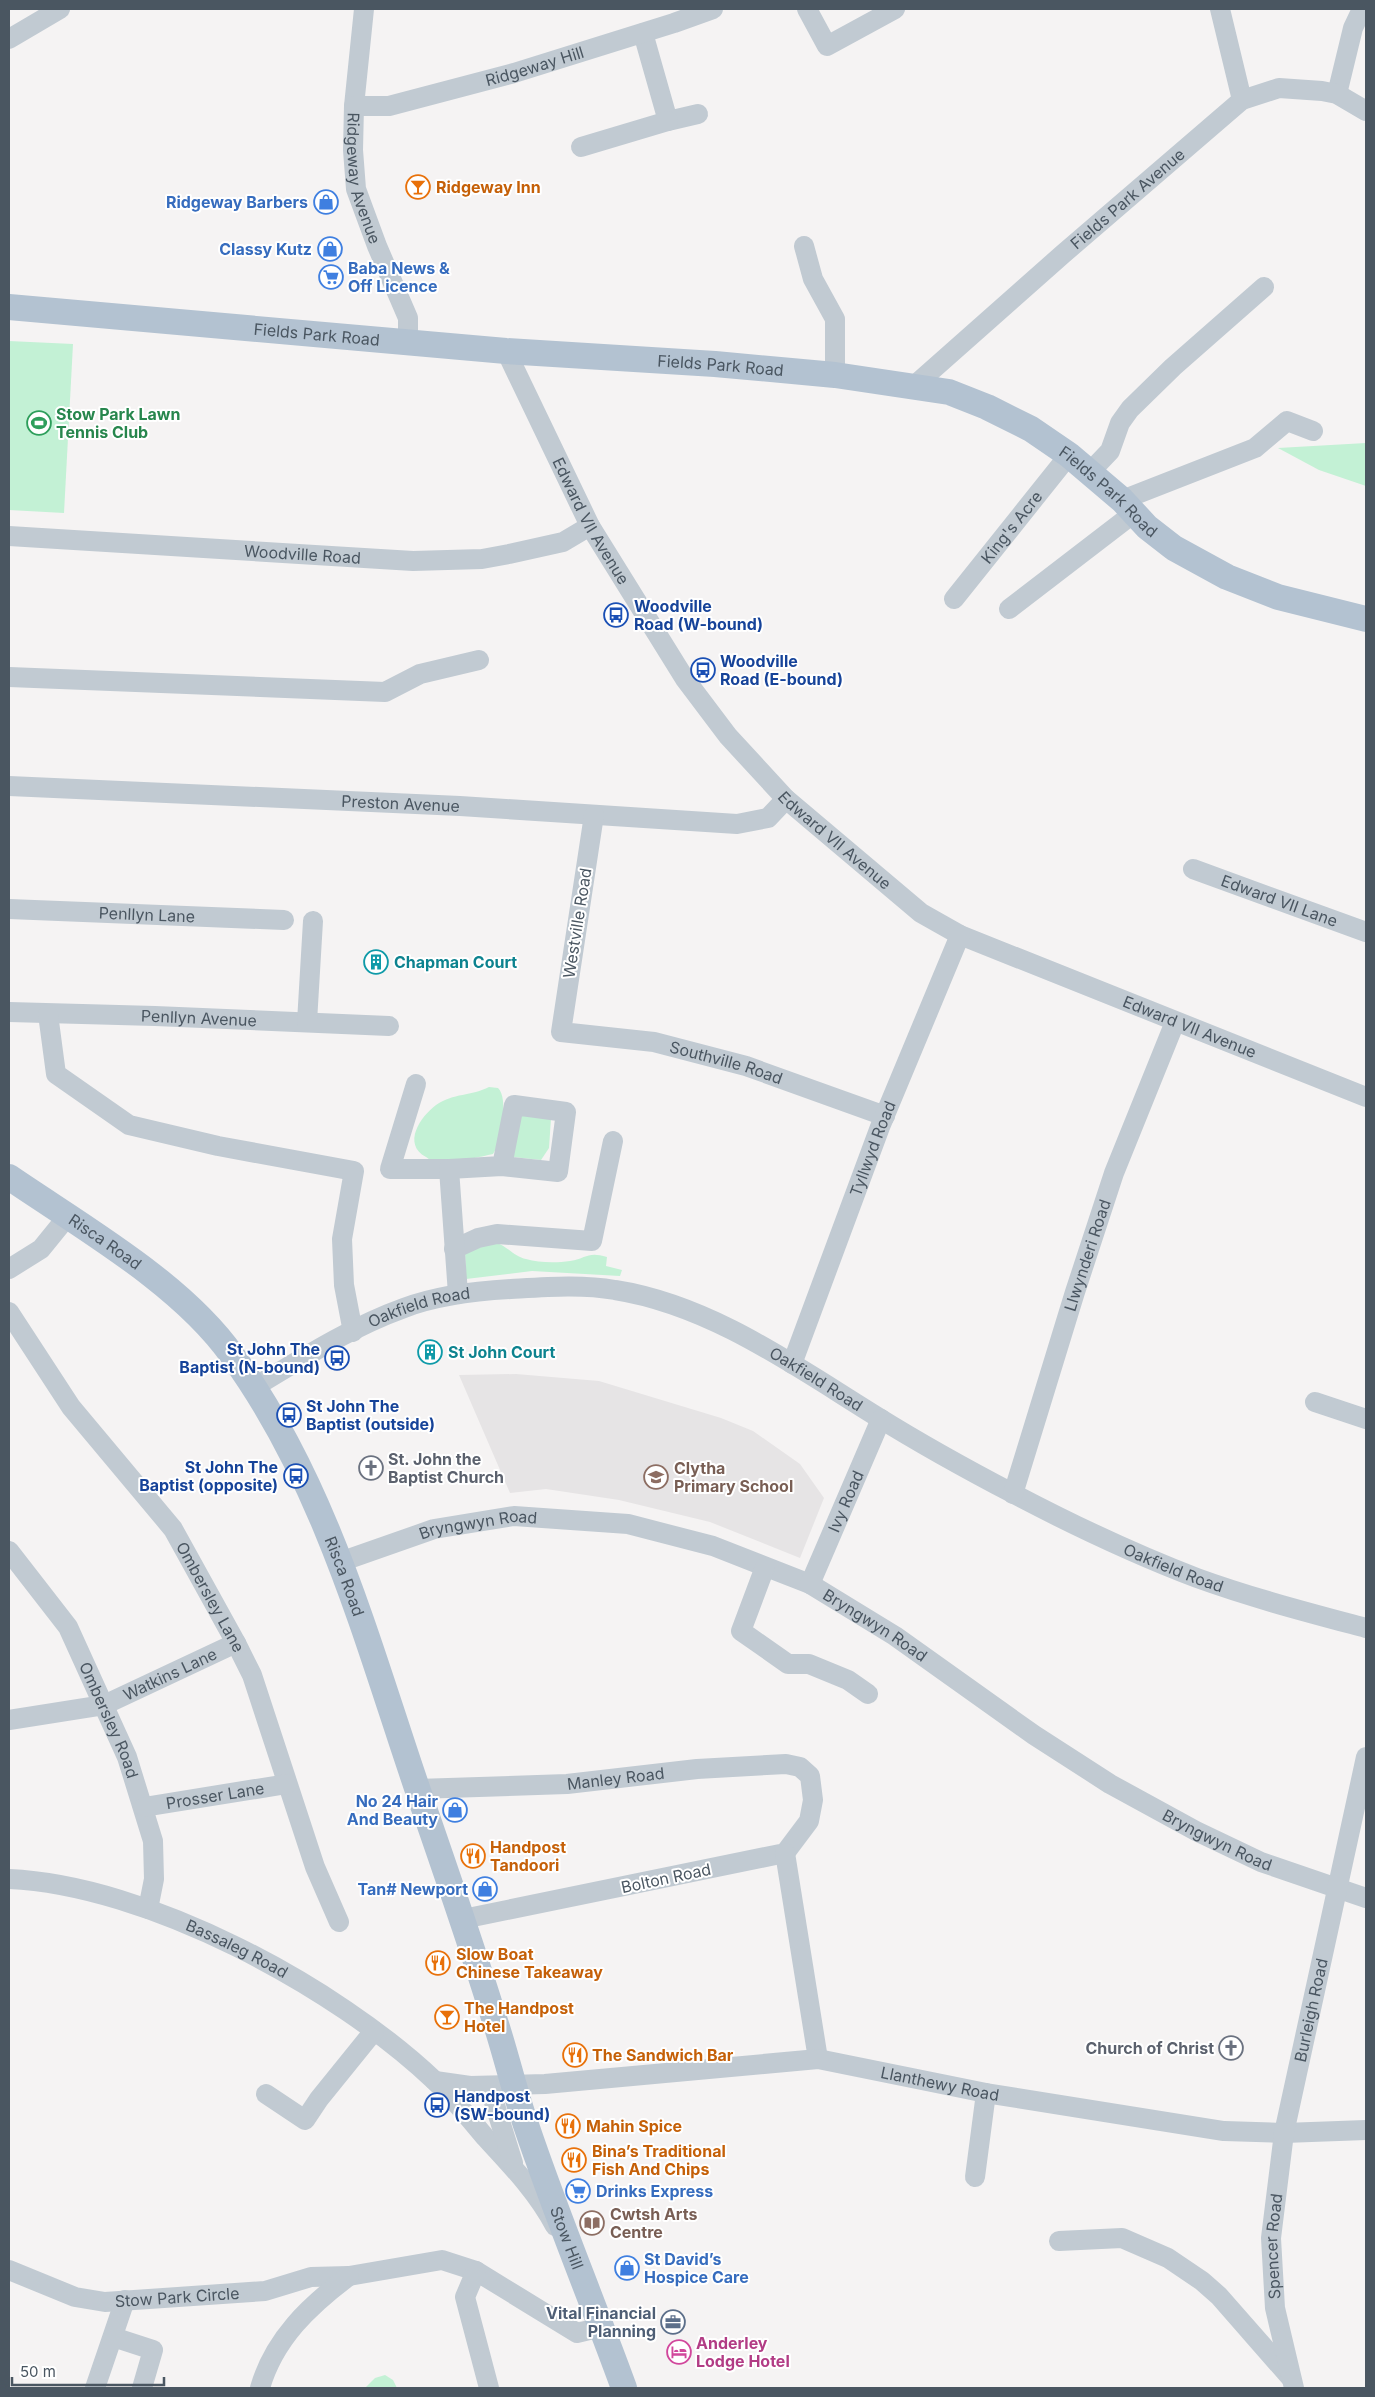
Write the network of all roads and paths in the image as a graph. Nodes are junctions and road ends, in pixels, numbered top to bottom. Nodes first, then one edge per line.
1 (60, 9) edge
2 (364, 9) edge
3 (713, 9) edge
4 (807, 9) edge
5 (895, 9) edge
6 (1220, 9) edge
7 (1362, 9) edge
8 (644, 33) junction
9 (9, 39) edge
10 (1337, 94) junction
11 (1242, 100) junction
12 (354, 106) junction
13 (1366, 111) edge
14 (698, 114) dead end
15 (668, 122) junction
16 (581, 147) dead end
17 (804, 246) dead end
18 (1264, 287) dead end
19 (9, 307) edge
20 (408, 341) junction
21 (506, 351) junction
22 (835, 375) junction
23 (914, 386) junction
24 (1313, 431) dead end
25 (1069, 455) junction
26 (1089, 473) junction
27 (1128, 507) junction
28 (590, 526) junction
29 (9, 536) edge
30 (954, 599) dead end
31 (1009, 609) dead end
32 (1366, 620) edge
33 (479, 660) dead end
34 (9, 677) edge
35 (9, 786) edge
36 (786, 799) junction
37 (594, 815) junction
38 (1193, 869) dead end
39 (9, 909) edge
40 (284, 920) dead end
41 (313, 921) dead end
42 (1366, 932) edge
43 (960, 935) junction
44 (9, 1012) edge
45 (48, 1014) junction
46 (307, 1022) junction
47 (1174, 1022) junction
48 (389, 1026) dead end
49 (561, 1032) joint
50 (416, 1084) dead end
51 (1366, 1097) edge
52 (885, 1116) junction
53 (613, 1141) dead end
54 (502, 1166) dead end
55 (448, 1169) junction
56 (9, 1177) edge
57 (67, 1217) junction
58 (454, 1249) junction
59 (9, 1269) edge
60 (458, 1294) junction
61 (9, 1312) edge
62 (353, 1332) junction
63 (792, 1364) junction
64 (253, 1388) junction
65 (1315, 1402) dead end
66 (881, 1419) junction
67 (1366, 1419) edge
68 (1014, 1494) junction
69 (9, 1551) edge
70 (340, 1562) junction
71 (765, 1566) junction
72 (810, 1584) junction
73 (1366, 1628) edge
74 (236, 1643) junction
75 (868, 1694) dead end
76 (104, 1705) junction
77 (9, 1720) edge
78 (1366, 1757) edge
79 (288, 1784) junction
80 (417, 1789) junction
81 (144, 1807) junction
82 (785, 1853) junction
83 (9, 1879) edge
84 (1337, 1888) junction
85 (1366, 1898) edge
86 (148, 1909) junction
87 (463, 1919) junction
88 (339, 1922) dead end
89 (374, 2031) junction
90 (818, 2059) junction
91 (435, 2081) junction
92 (488, 2086) junction
93 (514, 2086) junction
94 (986, 2093) junction
95 (266, 2094) dead end
96 (1366, 2130) edge
97 (1284, 2133) junction
98 (515, 2169) junction
99 (974, 2177) dead end
100 (1059, 2240) dead end
101 (9, 2270) edge
102 (476, 2271) junction
103 (349, 2276) junction
104 (584, 2283) junction
105 (125, 2300) junction
106 (602, 2327) junction
107 (113, 2337) junction
108 (1292, 2383) edge
109 (95, 2388) edge
110 (142, 2388) edge
111 (260, 2388) edge
112 (489, 2388) edge
113 (624, 2388) edge

1 - 9 street
2 - 12 street, Ridgeway Avenue
3 - 8 street, Ridgeway Hill
4 - 5 street
6 - 11 street
7 - 10 street
8 - 12 street, Ridgeway Hill
8 - 15 street
10 - 11 street, Fields Park Avenue
10 - 13 street, Fields Park Avenue
11 - 23 street, Fields Park Avenue
12 - 20 street, Ridgeway Avenue
14 - 15 street
15 - 16 street
17 - 22 street
18 - 26 street
19 - 20 main road, Fields Park Road
20 - 21 main road, Fields Park Road
21 - 22 main road, Fields Park Road
21 - 28 street, Edward VII Avenue
22 - 23 main road, Fields Park Road
23 - 25 main road, Fields Park Road
24 - 27 street
25 - 26 main road, Fields Park Road
25 - 30 street, King's Acre
26 - 27 main road, Fields Park Road
27 - 31 street
27 - 32 main road, Fields Park Road
28 - 29 street, Woodville Road
28 - 36 street, Edward VII Avenue
33 - 34 street
35 - 37 street, Preston Avenue
36 - 37 street, Preston Avenue
36 - 43 street, Edward VII Avenue
37 - 49 street, Westville Road
38 - 42 street, Edward VII Lane
39 - 40 street, Penllyn Lane
41 - 46 street
43 - 47 street, Edward VII Avenue
43 - 52 street, Tyllwyd Road
44 - 45 street, Penllyn Avenue
45 - 46 street, Penllyn Avenue
45 - 62 street
46 - 48 street, Penllyn Avenue
47 - 51 street, Edward VII Avenue
47 - 68 street, Llwynderi Road
49 - 52 street, Southville Road
50 - 55 street
52 - 63 street, Tyllwyd Road
53 - 58 street
54 - 55 street
55 - 58 street
56 - 57 main road, Risca Road
57 - 59 street
57 - 64 main road, Risca Road
58 - 60 street
60 - 62 street, Oakfield Road
60 - 63 street, Oakfield Road
61 - 74 street, Ombersley Lane
62 - 64 street, Oakfield Road
63 - 66 street, Oakfield Road
64 - 70 main road, Risca Road
65 - 67 street
66 - 68 street, Oakfield Road
66 - 72 street, Ivy Road
68 - 73 street, Oakfield Road
69 - 76 street, Ombersley Road
70 - 71 street, Bryngwyn Road
70 - 80 main road, Risca Road
71 - 72 street, Bryngwyn Road
71 - 75 street
72 - 84 street, Bryngwyn Road
74 - 76 street, Watkins Lane
74 - 79 street, Ombersley Lane
76 - 77 street, Watkins Lane
76 - 81 street, Ombersley Road
78 - 84 street, Burleigh Road
79 - 81 street, Prosser Lane
79 - 88 street, Ombersley Lane
80 - 82 street, Manley Road
80 - 87 main road, Risca Road
81 - 86 street, Ombersley Road
82 - 87 street, Bolton Road
82 - 90 street
83 - 86 street, Bassaleg Road
84 - 85 street, Bryngwyn Road
84 - 97 street, Burleigh Road
86 - 89 street, Bassaleg Road
87 - 93 main road, Risca Road
89 - 91 street, Bassaleg Road
89 - 95 street
90 - 93 street, Llanthewy Road
90 - 94 street, Llanthewy Road
91 - 92 street, Bassaleg Road
91 - 98 street, Bassaleg Road
92 - 93 street, Bassaleg Road
92 - 98 street
93 - 104 main road, Stow Hill
94 - 97 street, Llanthewy Road
94 - 99 street
96 - 97 street, Llanthewy Road
97 - 108 street, Spencer Road
98 - 104 street, Bassaleg Road
100 - 108 street
101 - 105 street, Stow Park Circle
102 - 103 street, Stow Park Circle
102 - 106 street, Stow Park Circle
102 - 112 street
103 - 105 street, Stow Park Circle
103 - 111 street, Stow Park Circle
104 - 106 main road, Stow Hill
105 - 107 street
106 - 113 main road, Stow Hill
107 - 109 street
107 - 110 street

